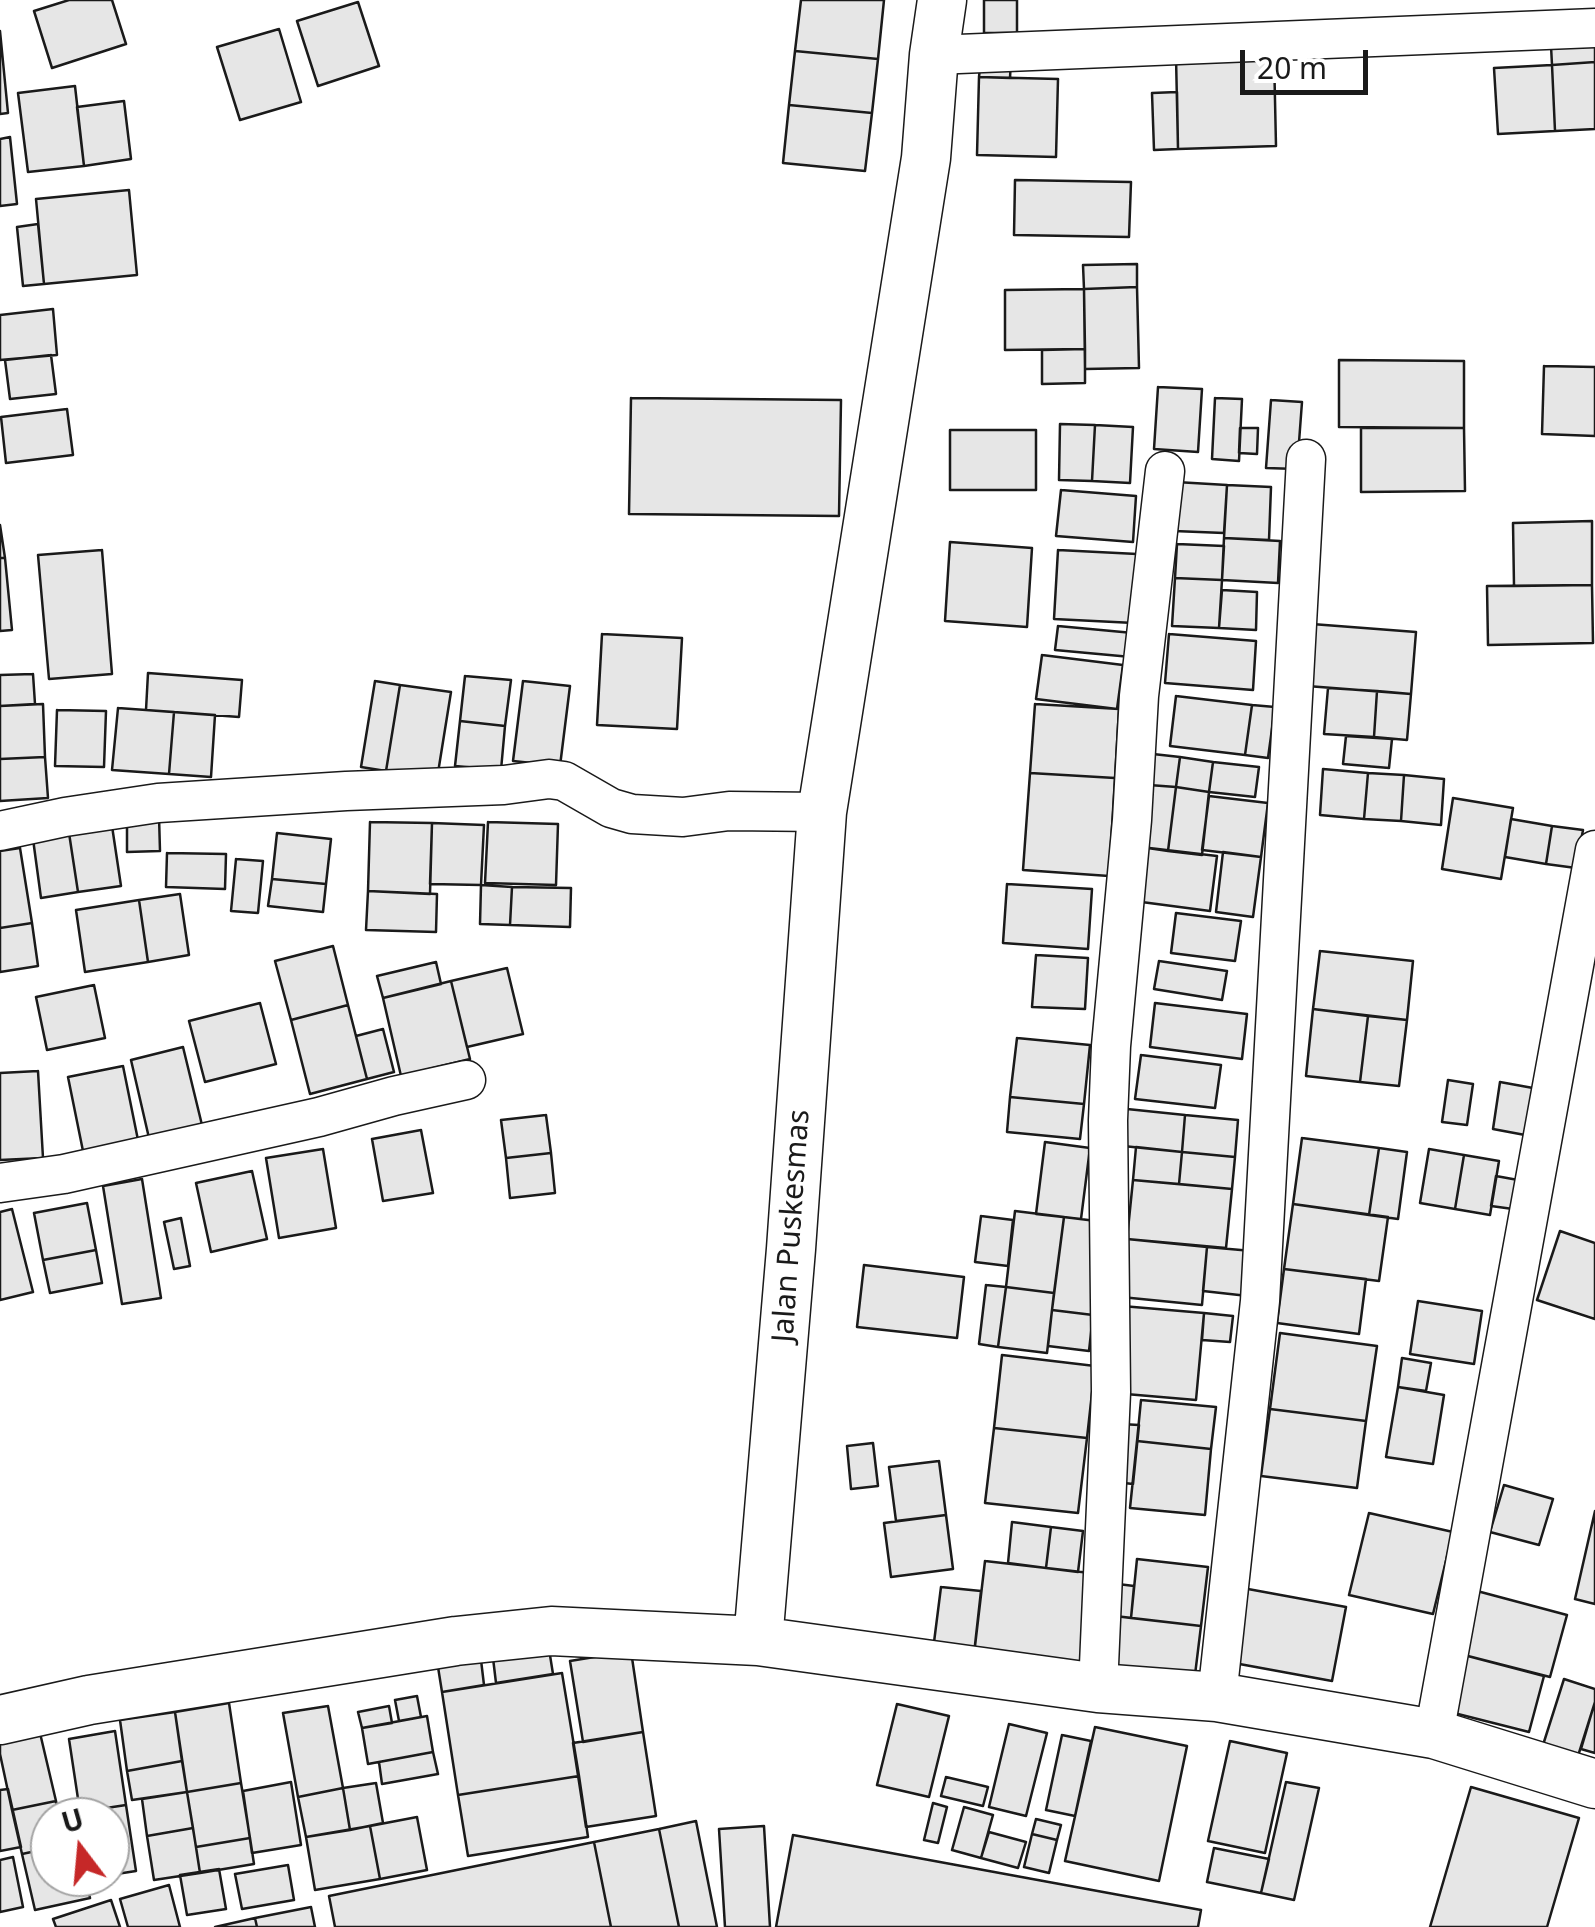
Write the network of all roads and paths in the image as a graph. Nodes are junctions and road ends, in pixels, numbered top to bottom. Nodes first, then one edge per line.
1 (942, 0) edge
2 (1595, 28) edge
3 (934, 54) junction
4 (1306, 459) dead end
5 (1165, 472) dead end
6 (822, 812) junction
7 (0, 831) edge
8 (1595, 850) edge
9 (466, 1080) dead end
10 (0, 1183) edge
11 (758, 1640) junction
12 (1098, 1688) junction
13 (1217, 1698) junction
14 (0, 1720) edge
15 (1434, 1734) junction
16 (1595, 1784) edge

1 - 3 street, Jalan Puskesmas
2 - 3 street
3 - 6 street, Jalan Puskesmas
4 - 13 street
5 - 12 street
6 - 7 street
6 - 11 street, Jalan Puskesmas
8 - 15 street
9 - 10 street
11 - 12 street
11 - 14 street
12 - 13 street
13 - 15 street
15 - 16 street

